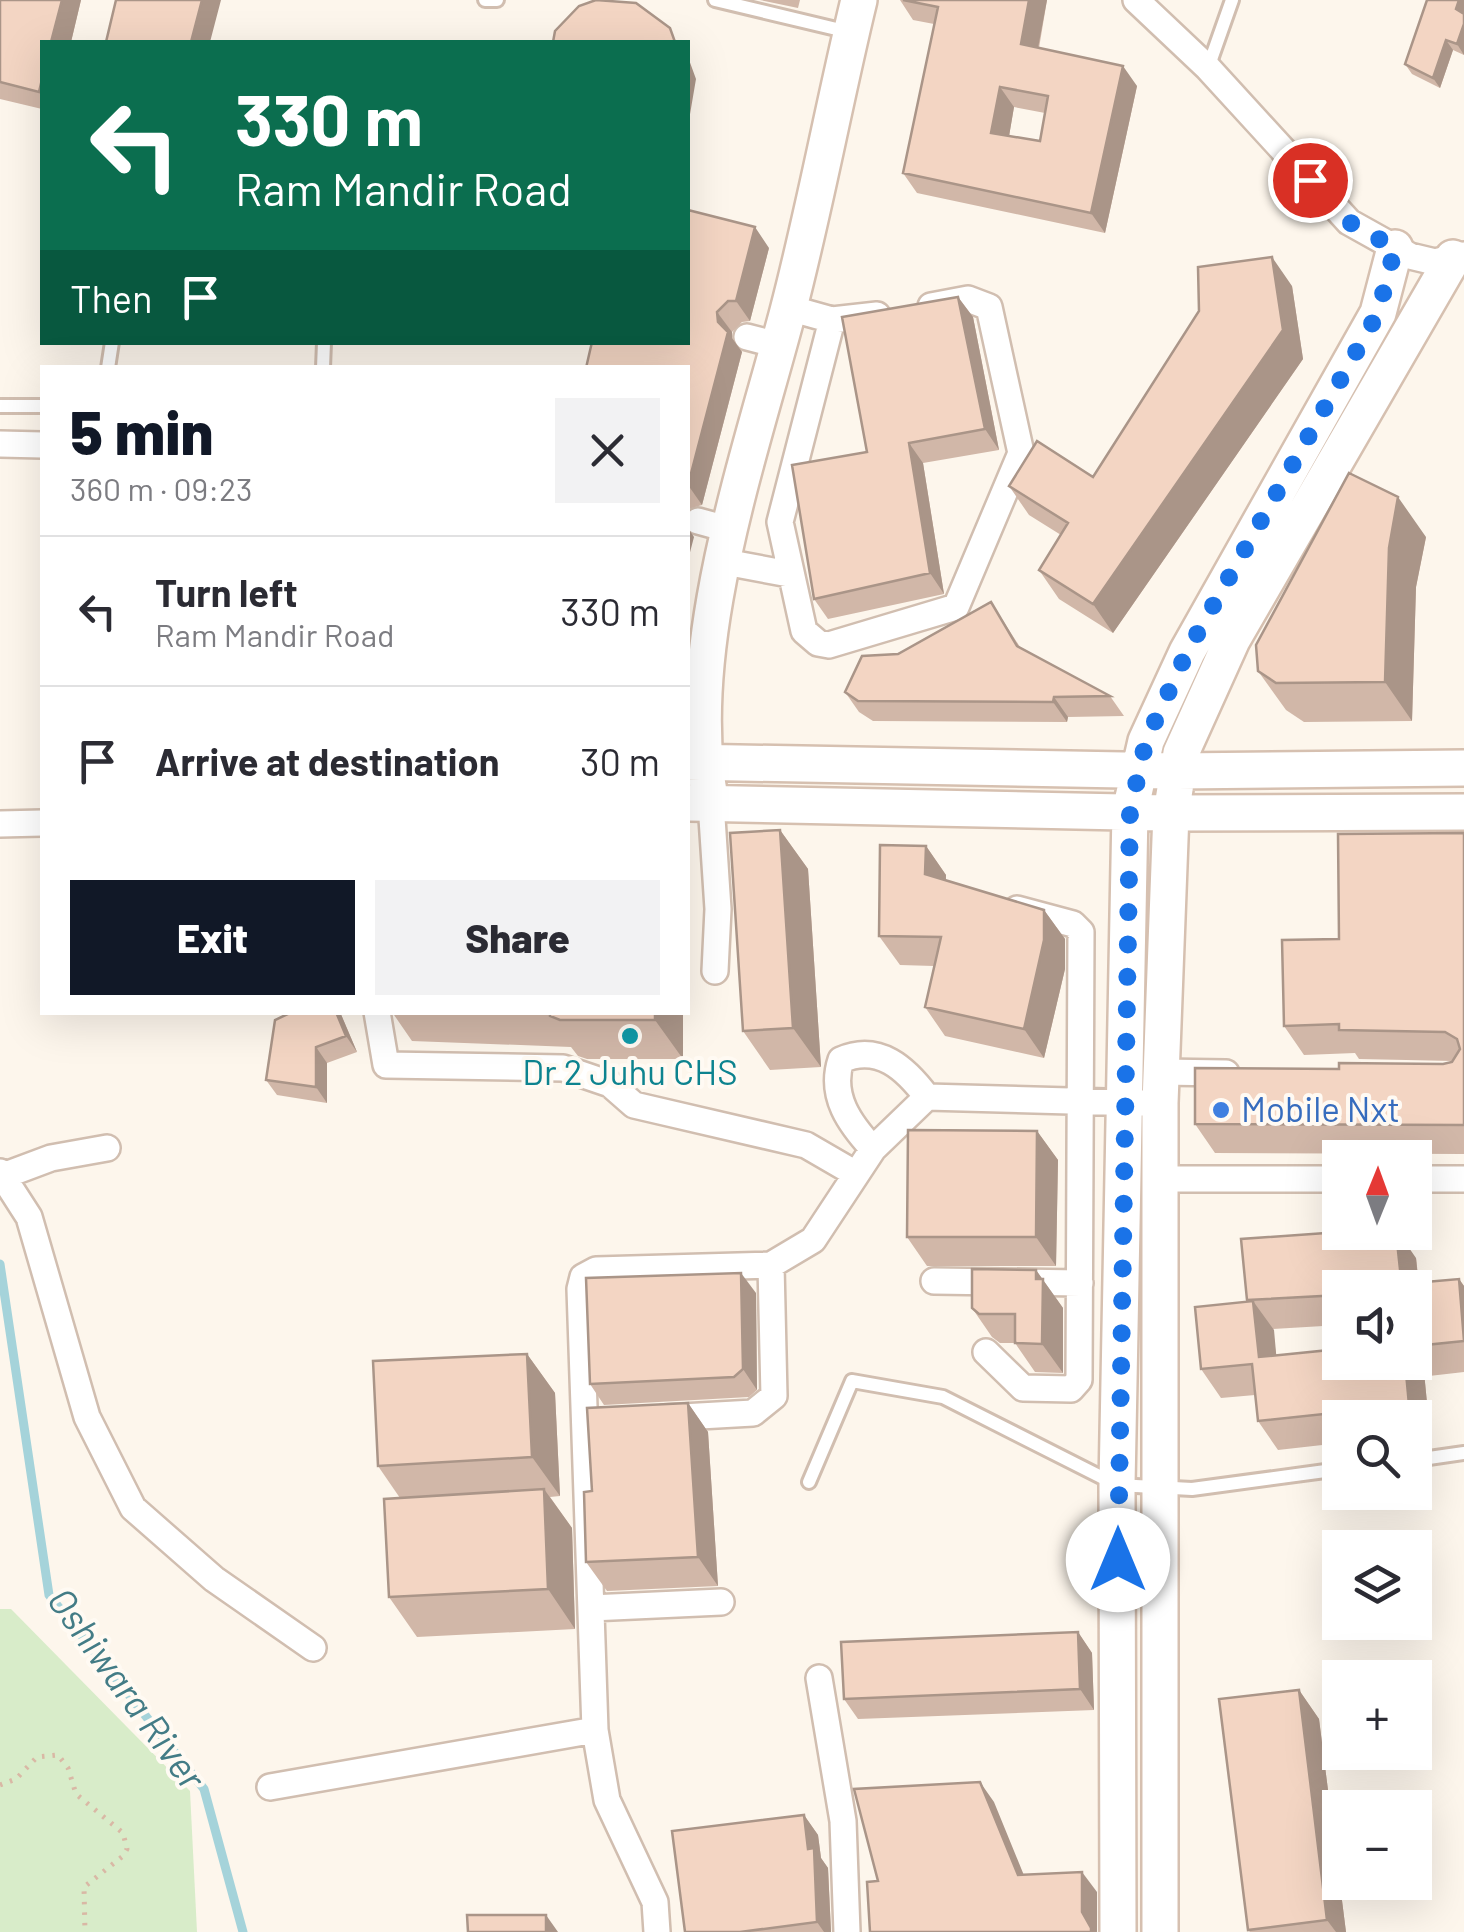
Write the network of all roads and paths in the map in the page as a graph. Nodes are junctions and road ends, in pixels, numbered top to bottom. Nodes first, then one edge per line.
1 (485, 0) edge
2 (497, 0) edge
3 (715, 0) edge
4 (1136, 0) edge
5 (1232, 0) edge
6 (855, 16) edge
7 (1208, 68) junction
8 (1395, 248) junction
9 (1461, 255) edge
10 (788, 308) junction
11 (1378, 313) junction
12 (832, 320) junction
13 (1411, 330) junction
14 (0, 406) edge
15 (40, 406) edge
16 (0, 444) edge
17 (40, 445) edge
18 (718, 538) junction
19 (789, 574) junction
20 (695, 762) edge
21 (1398, 768) junction
22 (1464, 768) edge
23 (1138, 770) junction
24 (1177, 771) junction
25 (699, 803) edge
26 (1130, 811) junction
27 (1170, 812) junction
28 (1398, 812) junction
29 (1464, 812) edge
30 (40, 823) edge
31 (0, 824) edge
32 (1005, 905) edge
33 (716, 970) dead end
34 (378, 1015) edge
35 (1256, 1074) edge
36 (1160, 1088) junction
37 (927, 1097) junction
38 (1081, 1101) junction
39 (1124, 1102) junction
40 (107, 1148) dead end
41 (872, 1149) junction
42 (2, 1174) edge
43 (856, 1174) junction
44 (1161, 1179) junction
45 (1322, 1179) edge
46 (1432, 1179) edge
47 (1464, 1179) edge
48 (772, 1265) junction
49 (934, 1281) dead end
50 (1080, 1284) junction
51 (986, 1352) edge
52 (640, 1419) edge
53 (1464, 1453) edge
54 (1432, 1458) edge
55 (1322, 1472) edge
56 (809, 1482) dead end
57 (1117, 1485) junction
58 (1158, 1488) junction
59 (721, 1602) dead end
60 (591, 1608) junction
61 (313, 1648) dead end
62 (819, 1678) dead end
63 (595, 1730) junction
64 (0, 1785) edge
65 (270, 1787) dead end
66 (85, 1932) edge
67 (657, 1932) edge
68 (847, 1932) edge
69 (1118, 1932) edge
70 (1160, 1932) edge

1 - 2 lane
3 - 6 lane
4 - 7 street
5 - 7 lane
6 - 10 street
7 - 8 street
8 - 9 street
8 - 11 street
9 - 13 street
10 - 12 street
10 - 18 street
11 - 13 street
11 - 23 street
12 - 19 street
12 - 19 street
13 - 24 street
14 - 15 lane
16 - 17 street
18 - 19 street
18 - 20 street
20 - 23 street
20 - 25 street
21 - 22 street
21 - 24 street
21 - 28 street
23 - 24 street
23 - 26 street
24 - 27 street
25 - 26 street
25 - 33 street
26 - 27 street
26 - 39 street
27 - 28 street
27 - 36 street
28 - 29 street
30 - 31 street
32 - 38 street
34 - 43 street
35 - 36 street
36 - 39 street
36 - 44 street
37 - 38 street
37 - 41 street
37 - 41 street
38 - 39 street
38 - 50 street
39 - 57 street
40 - 42 street
41 - 43 street
42 - 61 street
43 - 48 street
44 - 45 street
44 - 58 street
46 - 47 street
48 - 52 street
48 - 60 street
49 - 50 street
50 - 51 street
53 - 54 lane
55 - 58 lane
56 - 57 lane
57 - 58 lane
57 - 69 street
58 - 70 street
59 - 60 street
60 - 63 street
62 - 68 street
63 - 65 street
63 - 67 street
64 - 66 path

